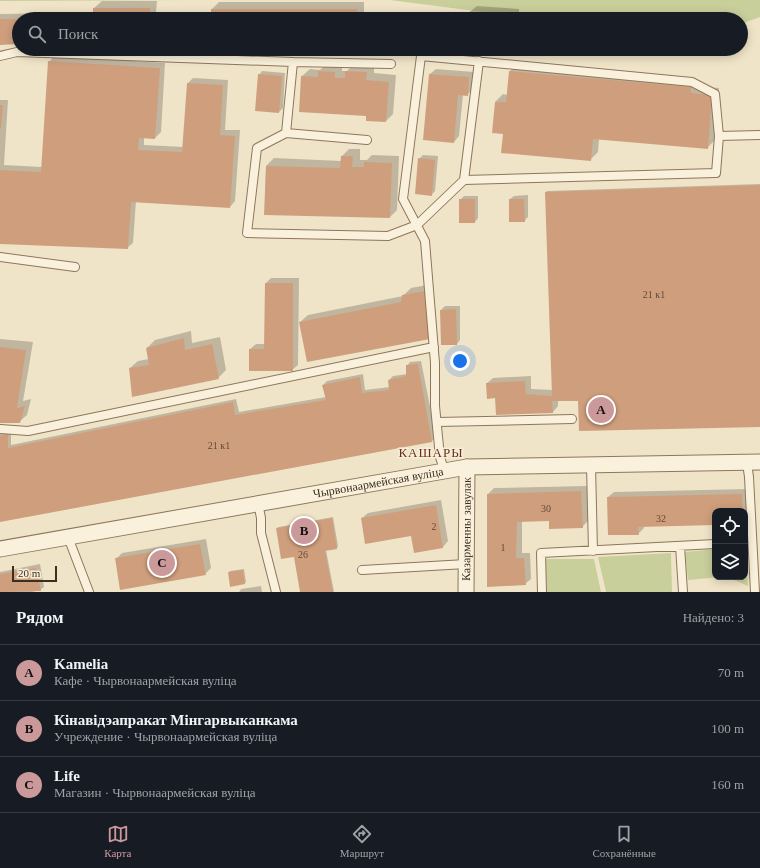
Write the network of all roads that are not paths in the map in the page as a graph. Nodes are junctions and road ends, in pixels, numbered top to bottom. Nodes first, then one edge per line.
1 (12, 53) edge
2 (0, 56) edge
3 (127, 56) edge
4 (479, 61) junction
5 (293, 62) junction
6 (391, 64) dead end
7 (286, 133) junction
8 (760, 135) edge
9 (719, 136) junction
10 (367, 140) dead end
11 (464, 180) junction
12 (417, 225) junction
13 (0, 257) edge
14 (75, 267) dead end
15 (434, 347) junction
16 (572, 419) dead end
17 (437, 422) junction
18 (0, 429) edge
19 (753, 463) edge
20 (591, 465) junction
21 (467, 467) junction
22 (444, 470) junction
23 (258, 504) junction
24 (68, 537) junction
25 (748, 542) edge
26 (712, 544) edge
27 (680, 546) junction
28 (0, 549) edge
29 (593, 551) junction
30 (466, 564) junction
31 (362, 570) dead end
32 (89, 592) edge
33 (276, 592) edge
34 (466, 592) edge
35 (542, 592) edge
36 (683, 592) edge
37 (755, 592) edge

1 - 2 lane
3 - 5 lane
4 - 9 lane
4 - 11 lane
4 - 12 lane
5 - 6 lane
5 - 7 lane
7 - 10 lane
7 - 12 lane
8 - 9 lane
9 - 11 lane
11 - 12 lane
12 - 15 lane
13 - 14 lane
15 - 17 lane
15 - 18 lane
16 - 17 lane
17 - 22 lane
19 - 20 street, Чырвонаармейская вуліца
19 - 25 lane
20 - 21 street, Чырвонаармейская вуліца
20 - 29 lane
21 - 22 street, Чырвонаармейская вуліца
21 - 30 street, Казарменны завулак
22 - 23 street, Чырвонаармейская вуліца
23 - 24 street, Чырвонаармейская вуліца
23 - 33 lane
24 - 28 street, Чырвонаармейская вуліца
24 - 32 lane
25 - 37 lane
26 - 27 lane
27 - 29 lane
27 - 36 lane
29 - 35 lane
30 - 31 lane
30 - 34 street, Казарменны завулак

